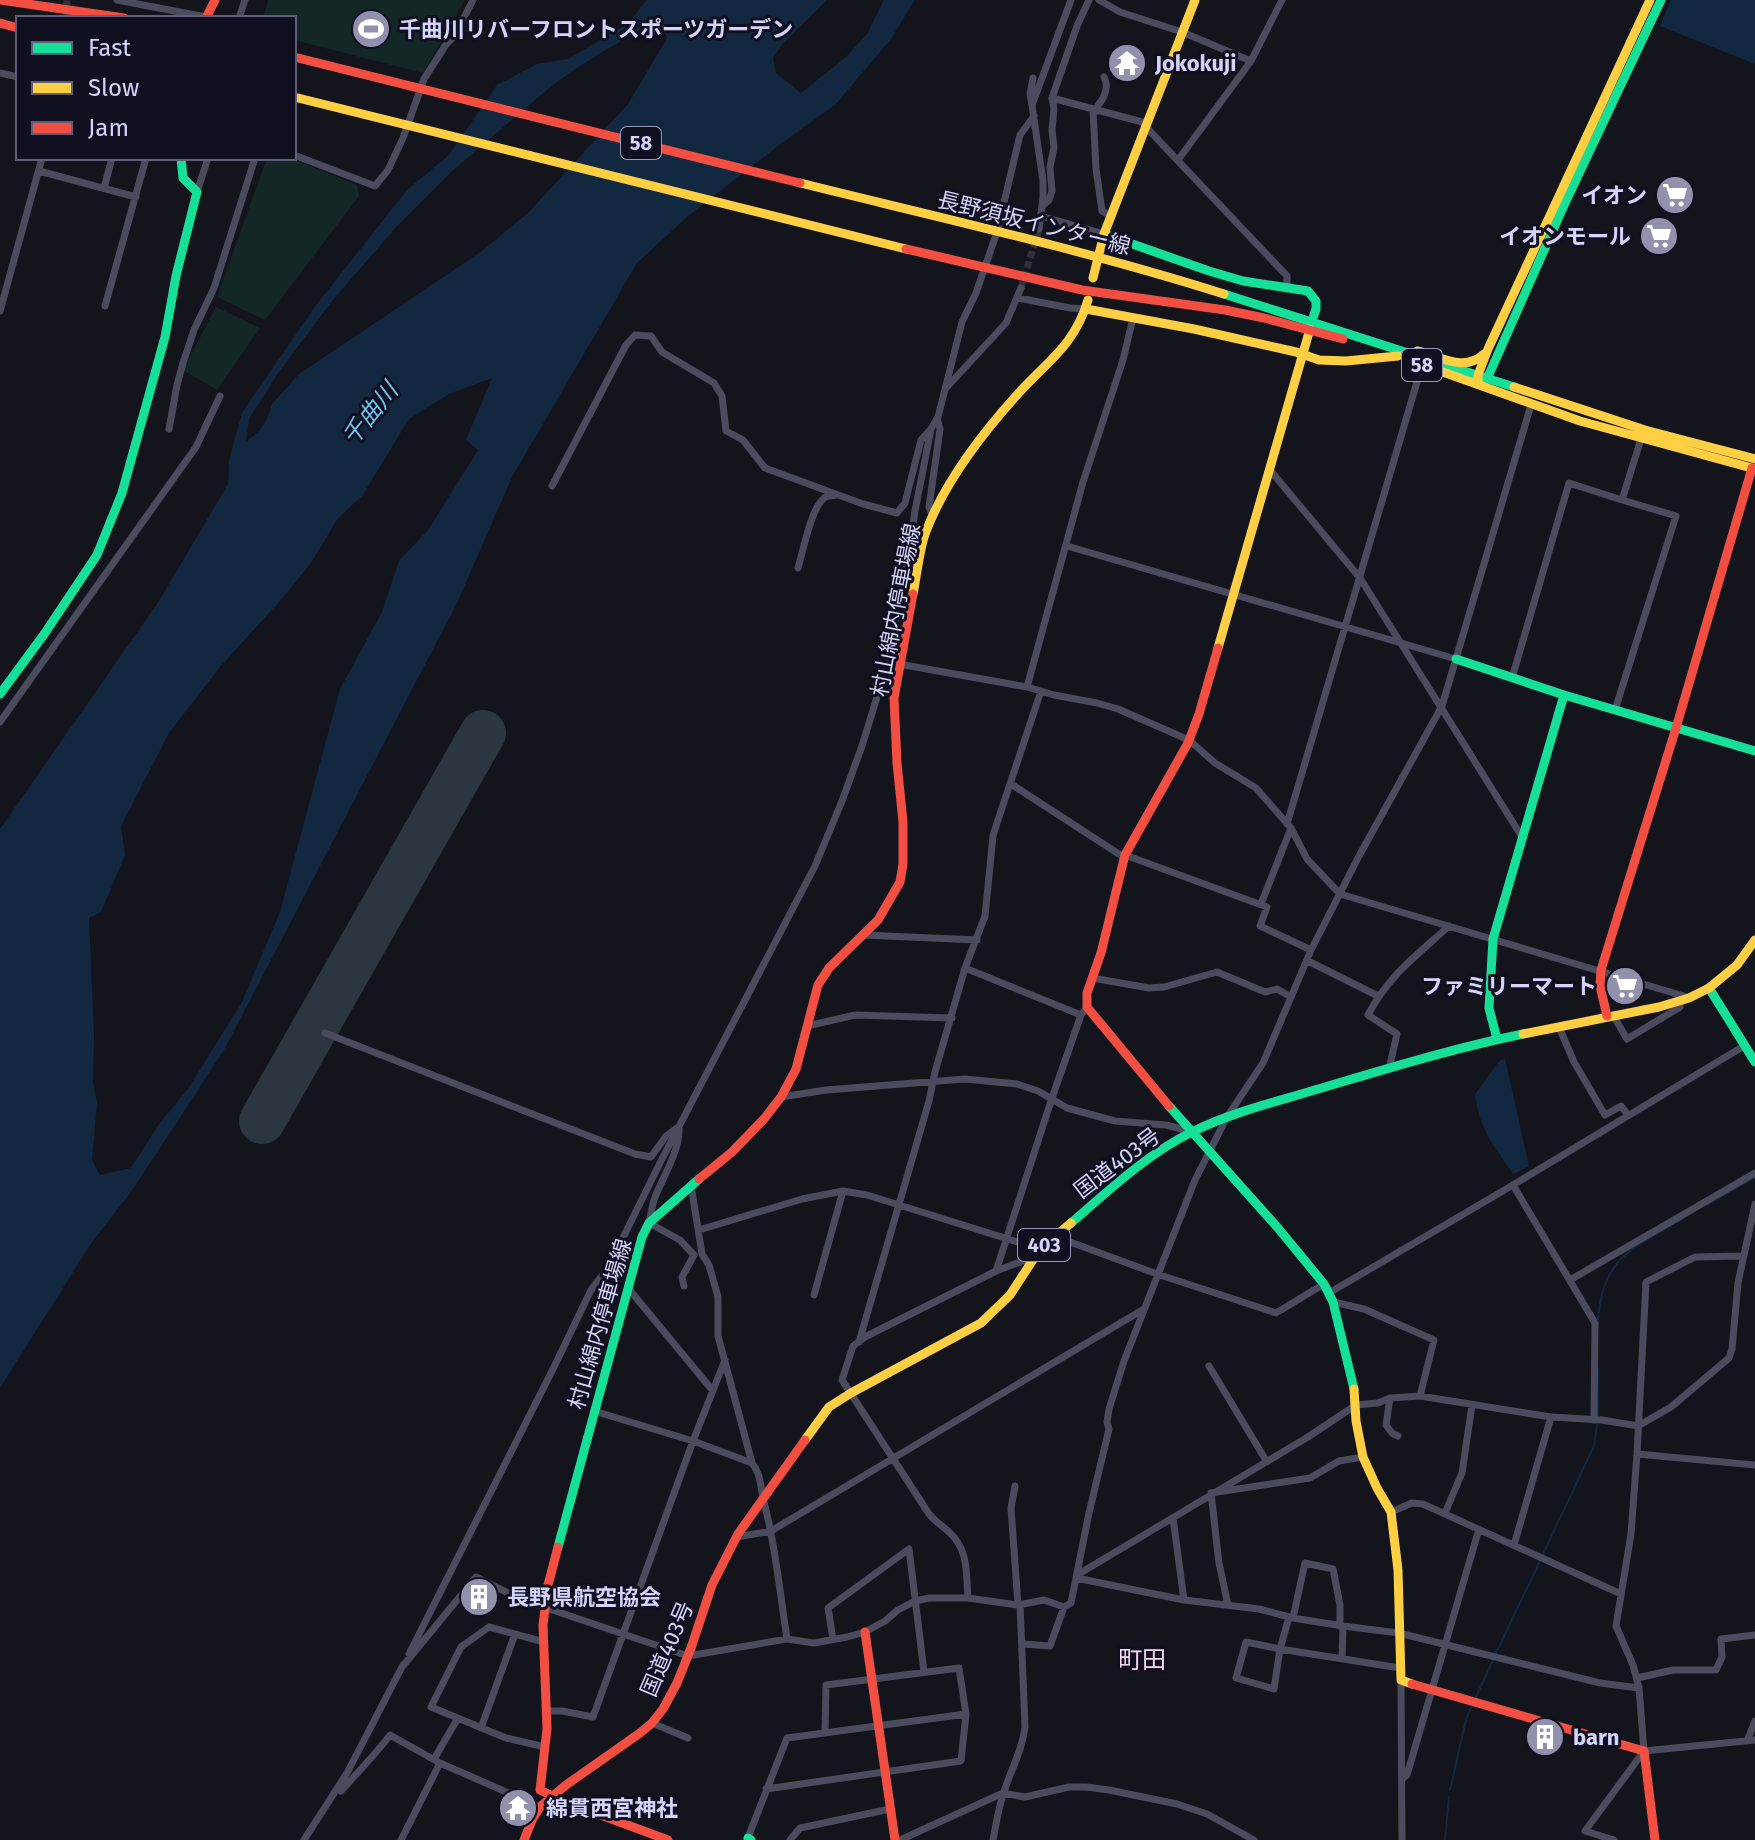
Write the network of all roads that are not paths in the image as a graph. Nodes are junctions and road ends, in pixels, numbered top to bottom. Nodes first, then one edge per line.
1 (0, 0) edge
2 (118, 0) edge
3 (473, 0) edge
4 (1071, 0) edge
5 (1089, 0) edge
6 (1099, 0) edge
7 (1195, 0) edge
8 (1282, 0) edge
9 (1650, 0) edge
10 (1661, 0) edge
11 (110, 16) edge
12 (196, 16) edge
13 (1182, 32) junction
14 (296, 57) edge
15 (1251, 61) junction
16 (1104, 77) dead end
17 (1033, 78) dead end
18 (296, 97) edge
19 (1052, 98) junction
20 (1032, 105) junction
21 (1095, 110) junction
22 (1034, 116) junction
23 (1146, 124) junction
24 (296, 156) edge
25 (42, 160) edge
26 (111, 160) edge
27 (145, 160) edge
28 (181, 160) edge
29 (207, 160) edge
30 (254, 160) edge
31 (1178, 160) junction
32 (39, 171) junction
33 (104, 188) junction
34 (197, 192) junction
35 (136, 197) junction
36 (1042, 206) junction
37 (1041, 216) junction
38 (1112, 217) junction
39 (1039, 229) tunnel mouth
40 (993, 231) junction
41 (1104, 234) junction
42 (980, 267) junction
43 (0, 276) edge
44 (1093, 278) dead end
45 (9, 279) junction
46 (1287, 287) junction
47 (1021, 288) tunnel mouth
48 (1018, 298) junction
49 (1087, 305) junction
50 (105, 306) dead end
51 (0, 311) edge
52 (1133, 318) junction
53 (1311, 325) junction
54 (1488, 349) junction
55 (1396, 352) junction
56 (1302, 356) junction
57 (1422, 365) junction
58 (1481, 380) junction
59 (945, 389) junction
60 (220, 396) dead end
61 (1531, 405) junction
62 (937, 419) junction
63 (169, 429) dead end
64 (931, 429) junction
65 (1641, 439) junction
66 (1754, 465) edge
67 (1270, 470) junction
68 (552, 486) dead end
69 (842, 495) junction
70 (1622, 500) junction
71 (932, 515) junction
72 (1067, 546) junction
73 (798, 568) dead end
74 (1360, 578) junction
75 (1233, 594) junction
76 (1346, 627) junction
77 (1402, 643) junction
78 (1456, 659) junction
79 (899, 664) junction
80 (1512, 678) junction
81 (1027, 687) junction
82 (1041, 691) junction
83 (0, 694) edge
84 (1564, 695) junction
85 (1442, 706) junction
86 (1615, 710) junction
87 (0, 722) edge
88 (1676, 728) junction
89 (1189, 740) junction
90 (1755, 751) edge
91 (1011, 784) junction
92 (1289, 826) junction
93 (1522, 837) junction
94 (1125, 856) junction
95 (1340, 894) junction
96 (1261, 904) junction
97 (1449, 926) junction
98 (864, 935) junction
99 (1493, 939) junction
100 (977, 940) junction
101 (1755, 940) edge
102 (1311, 950) junction
103 (1308, 961) junction
104 (965, 968) junction
105 (1601, 970) junction
106 (1092, 978) junction
107 (1709, 988) junction
108 (1378, 996) junction
109 (1291, 997) junction
110 (1685, 999) junction
111 (1084, 1011) junction
112 (1610, 1016) junction
113 (952, 1018) junction
114 (807, 1026) junction
115 (1559, 1027) junction
116 (325, 1033) dead end
117 (1497, 1039) junction
118 (1744, 1046) junction
119 (1755, 1062) edge
120 (1389, 1069) junction
121 (933, 1082) junction
122 (781, 1097) junction
123 (1052, 1098) junction
124 (1628, 1115) junction
125 (1227, 1117) junction
126 (679, 1127) junction
127 (1191, 1132) junction
128 (1209, 1152) junction
129 (1755, 1173) edge
130 (691, 1185) junction
131 (1513, 1185) junction
132 (843, 1191) junction
133 (1755, 1204) edge
134 (899, 1206) junction
135 (649, 1223) junction
136 (699, 1230) junction
137 (1054, 1236) junction
138 (1007, 1239) junction
139 (1036, 1253) junction
140 (1743, 1256) junction
141 (996, 1271) junction
142 (1157, 1274) junction
143 (1570, 1280) junction
144 (684, 1286) dead end
145 (628, 1288) junction
146 (1329, 1293) junction
147 (814, 1295) dead end
148 (1144, 1309) junction
149 (859, 1342) junction
150 (725, 1360) junction
151 (1209, 1366) dead end
152 (713, 1391) junction
153 (851, 1393) junction
154 (1420, 1396) junction
155 (1390, 1398) junction
156 (1356, 1405) junction
157 (1472, 1405) junction
158 (594, 1411) junction
159 (1551, 1417) junction
160 (1594, 1420) junction
161 (1638, 1426) junction
162 (1398, 1436) dead end
163 (693, 1441) junction
164 (1637, 1454) junction
165 (1363, 1457) junction
166 (893, 1459) junction
167 (1267, 1462) junction
168 (752, 1463) junction
169 (1755, 1465) edge
170 (1015, 1486) dead end
171 (1211, 1493) junction
172 (763, 1497) junction
173 (1391, 1512) junction
174 (1445, 1513) junction
175 (1173, 1518) junction
176 (1479, 1529) junction
177 (771, 1531) junction
178 (737, 1537) junction
179 (1514, 1545) junction
180 (1077, 1576) junction
181 (1621, 1594) junction
182 (968, 1598) junction
183 (1184, 1600) junction
184 (915, 1601) junction
185 (1019, 1605) junction
186 (1228, 1605) junction
187 (1064, 1607) junction
188 (544, 1608) junction
189 (1291, 1617) junction
190 (1342, 1626) junction
191 (865, 1632) junction
192 (1399, 1633) junction
193 (515, 1634) junction
194 (624, 1635) junction
195 (1755, 1635) edge
196 (787, 1639) junction
197 (833, 1639) junction
198 (544, 1642) junction
199 (1023, 1644) junction
200 (1445, 1644) junction
201 (1280, 1649) junction
202 (688, 1656) junction
203 (1342, 1659) junction
204 (402, 1667) junction
205 (1400, 1668) junction
206 (924, 1672) junction
207 (1637, 1678) junction
208 (872, 1680) junction
209 (1401, 1680) junction
210 (1639, 1688) junction
211 (1432, 1691) junction
212 (547, 1711) junction
213 (966, 1714) junction
214 (458, 1718) junction
215 (1755, 1721) edge
216 (652, 1723) junction
217 (878, 1727) junction
218 (481, 1728) junction
219 (825, 1733) junction
220 (688, 1738) dead end
221 (1751, 1740) edge
222 (545, 1747) junction
223 (1644, 1751) junction
224 (437, 1761) junction
225 (885, 1772) junction
226 (1402, 1779) junction
227 (766, 1789) junction
228 (337, 1790) junction
229 (540, 1790) junction
230 (1003, 1793) junction
231 (552, 1796) junction
232 (536, 1805) junction
233 (890, 1809) junction
234 (533, 1818) junction
235 (648, 1836) edge
236 (749, 1839) edge
237 (304, 1840) edge
238 (401, 1840) edge
239 (524, 1840) edge
240 (668, 1840) edge
241 (790, 1840) edge
242 (898, 1840) edge
243 (993, 1840) edge
244 (1254, 1840) edge
245 (1402, 1840) edge
246 (1614, 1840) edge
247 (1655, 1840) edge

1 - 11 main road
2 - 12 street
3 - 24 street
4 - 20 street
5 - 19 street
6 - 13 street
7 - 13 main road
8 - 15 street
9 - 54 main road
10 - 58 main road
13 - 15 street
13 - 23 main road
14 - 40 main road, 長野須坂インター線 / 58
15 - 31 street
16 - 21 street
17 - 20 street
18 - 42 main road, 長野須坂インター線 / 58
19 - 21 street
19 - 36 street
20 - 22 street
21 - 23 street
21 - 38 street
22 - 36 street
22 - 40 street
23 - 31 street
23 - 38 main road
25 - 32 street
26 - 33 street
27 - 35 street
28 - 34 main road
29 - 34 street
30 - 63 street
31 - 46 street
32 - 33 street
32 - 45 street
33 - 35 street
34 - 83 main road
35 - 50 street
36 - 37 street
37 - 39 street
37 - 41 street
38 - 41 main road
40 - 42 street
40 - 53 main road, 長野須坂インター線 / 58
41 - 44 main road
41 - 46 main road
42 - 53 main road, 長野須坂インター線 / 58
42 - 59 street
43 - 45 street
45 - 51 street
46 - 53 main road
47 - 48 street
48 - 49 street
48 - 59 street
49 - 52 main road
49 - 71 main road, 村山綿内停車場線
52 - 56 main road
52 - 72 street
53 - 55 main road, 長野須坂インター線 / 58
53 - 56 main road
54 - 55 main road
54 - 58 main road
55 - 56 main road
55 - 57 main road, 長野須坂インター線 / 58
55 - 58 main road, 長野須坂インター線 / 58
56 - 67 main road
57 - 58 main road, 長野須坂インター線 / 58
57 - 74 street
58 - 61 main road, 長野須坂インター線 / 58
58 - 66 main road, 長野須坂インター線 / 58
59 - 62 street
60 - 87 street
61 - 65 main road, 長野須坂インター線 / 58
61 - 78 street
62 - 64 street
62 - 71 street
64 - 69 street
64 - 126 street
65 - 66 main road, 長野須坂インター線 / 58
65 - 70 street
66 - 88 main road
67 - 74 street
67 - 75 main road
68 - 69 street
69 - 73 street
70 - 80 street
70 - 86 street
71 - 79 main road, 村山綿内停車場線
72 - 75 street
72 - 81 street
74 - 76 street
74 - 77 street
75 - 76 street
75 - 89 main road
76 - 77 street
76 - 92 street
77 - 78 street
77 - 85 street
78 - 80 main road
78 - 85 street
79 - 81 street
79 - 98 main road, 村山綿内停車場線
80 - 84 main road
81 - 82 street
82 - 89 street
82 - 91 street
84 - 86 main road
84 - 93 main road
85 - 93 street
85 - 95 street
86 - 88 main road
88 - 90 main road
88 - 105 main road
89 - 92 street
89 - 94 main road
91 - 94 street
91 - 100 street
92 - 95 street
92 - 96 street
93 - 99 main road
94 - 96 street
94 - 106 main road
95 - 97 street
95 - 102 street
96 - 102 street
97 - 99 street
97 - 108 street
98 - 100 street
98 - 114 main road, 村山綿内停車場線
99 - 105 street
99 - 117 main road
100 - 104 street
101 - 107 main road, 国道403号 / 403
102 - 103 street
103 - 108 street
103 - 109 street
104 - 111 street
104 - 113 street
105 - 110 street
105 - 112 main road
106 - 109 street
106 - 111 main road
107 - 110 main road, 国道403号 / 403
107 - 118 main road
108 - 120 street
109 - 125 street
110 - 112 main road, 国道403号 / 403
110 - 112 street
111 - 123 street
111 - 127 main road
112 - 115 main road, 国道403号 / 403
113 - 114 street
113 - 121 street
114 - 122 main road, 村山綿内停車場線
115 - 117 main road, 国道403号 / 403
115 - 124 street
116 - 126 street
117 - 120 main road, 国道403号 / 403
118 - 119 main road
118 - 124 street
120 - 125 main road, 国道403号 / 403
121 - 122 street
121 - 123 street
121 - 134 street
122 - 130 main road, 村山綿内停車場線
123 - 127 street
123 - 138 street
124 - 131 street
125 - 127 main road, 国道403号 / 403
125 - 128 street
126 - 135 street
126 - 204 street
127 - 128 main road
127 - 137 main road, 国道403号 / 403
128 - 142 street
128 - 146 main road
129 - 143 street
130 - 135 main road, 村山綿内停車場線
130 - 136 street
131 - 143 street
131 - 146 street
132 - 134 street
132 - 136 street
132 - 147 street
133 - 140 street
134 - 138 street
134 - 149 street
135 - 144 street
135 - 145 main road, 村山綿内停車場線
136 - 150 street
137 - 139 main road, 国道403号 / 403
137 - 142 street
138 - 139 street
138 - 141 street
139 - 141 street
139 - 153 main road, 国道403号 / 403
140 - 161 street
140 - 161 street
141 - 149 street
142 - 146 street
142 - 148 street
143 - 160 street
145 - 152 street
145 - 158 main road, 村山綿内停車場線
146 - 154 street
146 - 156 main road
148 - 166 street
148 - 180 street
149 - 153 street
150 - 152 street
150 - 168 street
151 - 167 street
152 - 163 street
153 - 166 street
153 - 172 main road, 国道403号 / 403
154 - 155 street
154 - 157 street
155 - 156 street
155 - 162 street
156 - 165 main road
156 - 167 street
157 - 159 street
157 - 174 street
158 - 163 street
158 - 188 main road, 村山綿内停車場線
159 - 160 street
159 - 179 street
160 - 161 street
161 - 164 street
163 - 168 street
163 - 194 street
164 - 169 street
164 - 181 street
165 - 171 street
165 - 173 main road
166 - 177 street
166 - 182 street
167 - 171 street
168 - 172 street
170 - 185 street
171 - 175 street
171 - 186 street
172 - 177 street
172 - 178 main road, 国道403号 / 403
173 - 174 street
173 - 192 main road
174 - 176 street
175 - 180 street
175 - 183 street
176 - 179 street
176 - 200 street
177 - 178 street
177 - 196 street
178 - 202 main road, 国道403号 / 403
179 - 181 street
180 - 183 street
180 - 187 street
181 - 207 street
182 - 184 street
182 - 185 street
183 - 186 street
184 - 191 street
184 - 197 street
184 - 206 street
185 - 187 street
185 - 199 street
186 - 189 street
187 - 199 street
188 - 194 street
188 - 198 main road, 村山綿内停車場線
188 - 204 street
189 - 190 street
189 - 190 street
189 - 201 street
190 - 192 street
190 - 203 street
191 - 197 street
191 - 208 main road
192 - 200 street
192 - 205 main road
193 - 198 street
193 - 214 street
193 - 218 street
194 - 202 street
194 - 212 street
195 - 207 street
196 - 197 street
196 - 202 street
198 - 212 main road, 村山綿内停車場線
199 - 230 street
200 - 210 street
200 - 211 street
201 - 201 street
201 - 203 street
202 - 216 main road, 国道403号 / 403
203 - 205 street
204 - 228 street
205 - 209 main road
206 - 208 street
206 - 213 street
207 - 210 street
208 - 217 main road
208 - 219 street
209 - 211 main road
209 - 226 street
210 - 223 street
211 - 223 main road
211 - 226 street
212 - 222 main road, 村山綿内停車場線
213 - 217 street
213 - 225 street
214 - 218 street
214 - 224 street
215 - 221 street
216 - 220 street
216 - 231 main road, 国道403号 / 403
217 - 219 street
217 - 225 main road
218 - 222 street
219 - 227 street
221 - 223 street
222 - 229 main road, 村山綿内停車場線
223 - 246 street
223 - 247 main road
224 - 228 street
224 - 232 street
224 - 238 street
225 - 227 street
225 - 233 main road
226 - 245 street
227 - 236 street
228 - 237 street
229 - 231 main road
229 - 232 street
230 - 242 street
230 - 243 street
230 - 244 street
231 - 234 main road, 国道403号 / 403
231 - 235 main road
232 - 234 street
233 - 241 street
233 - 242 main road
234 - 239 main road, 国道403号 / 403
235 - 240 main road

